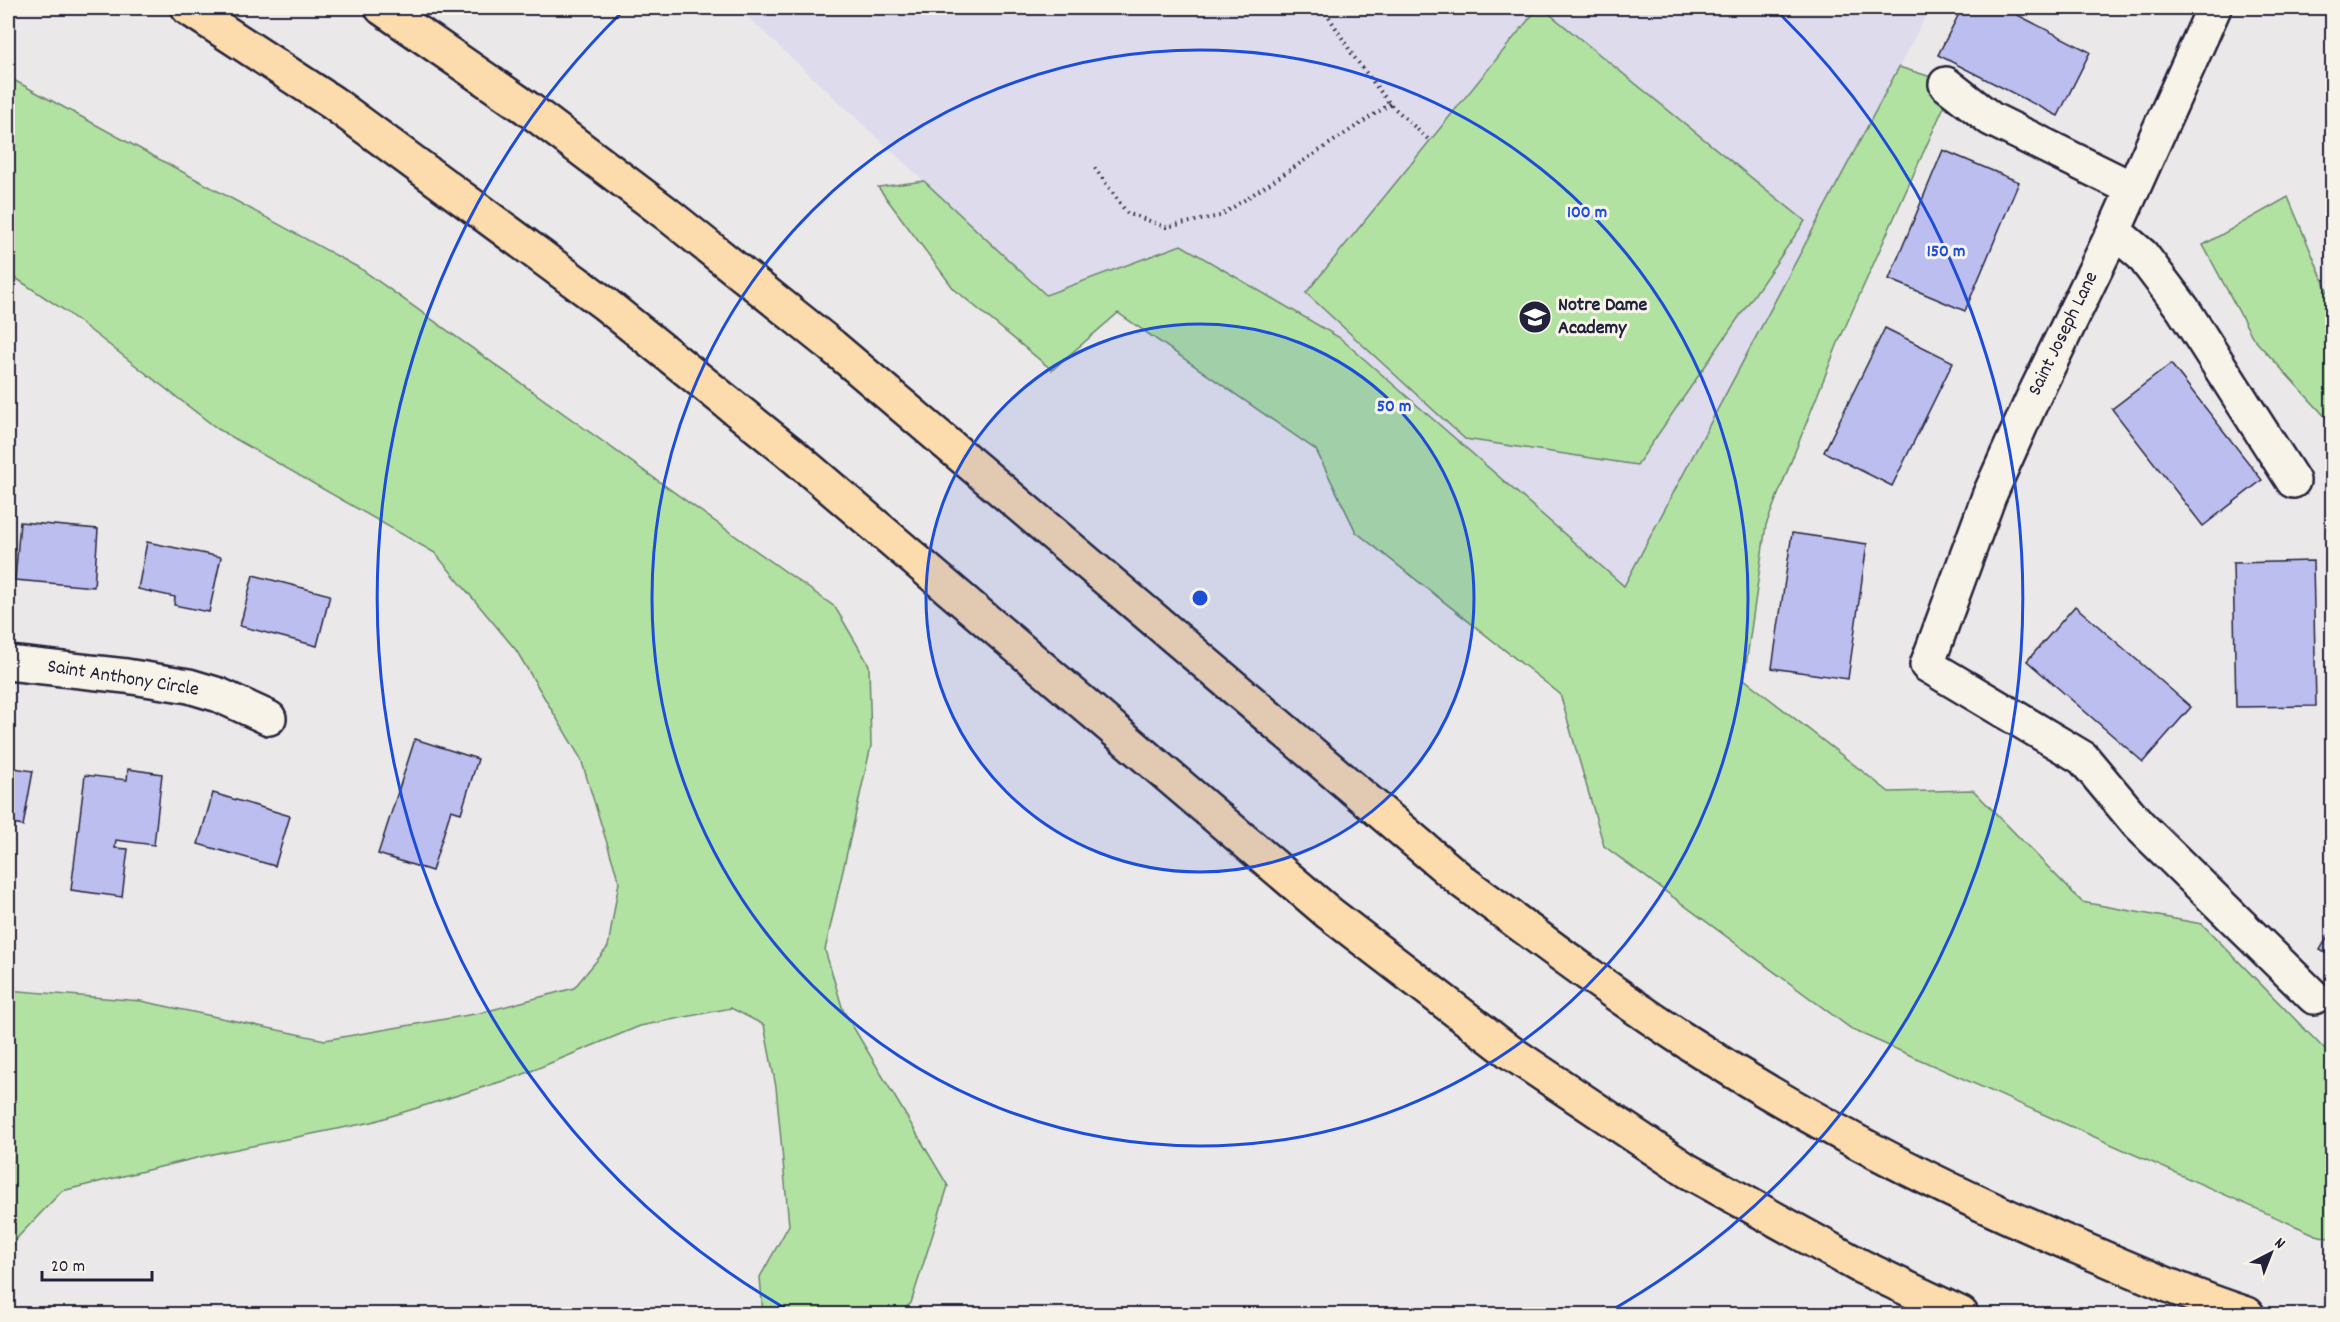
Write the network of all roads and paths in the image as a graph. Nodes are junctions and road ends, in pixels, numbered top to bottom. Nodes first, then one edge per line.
1 (173, 8) edge
2 (188, 8) edge
3 (382, 8) edge
4 (2214, 8) edge
5 (1329, 17) dead end
6 (233, 36) junction
7 (1946, 84) dead end
8 (1390, 104) junction
9 (1430, 141) dead end
10 (1095, 168) dead end
11 (2133, 189) junction
12 (2114, 231) junction
13 (2293, 481) dead end
14 (8, 663) edge
15 (269, 718) dead end
16 (2314, 996) dead end
17 (1960, 1314) edge
18 (2247, 1314) edge

1 - 6 highway
2 - 6 highway
3 - 18 highway
4 - 11 street, Saint Joseph Lane
5 - 8 path
6 - 17 highway
7 - 11 street
8 - 9 path
8 - 10 path
11 - 12 street, Saint Joseph Lane
12 - 13 street
12 - 16 street, Saint Joseph Lane
14 - 15 street, Saint Anthony Circle

